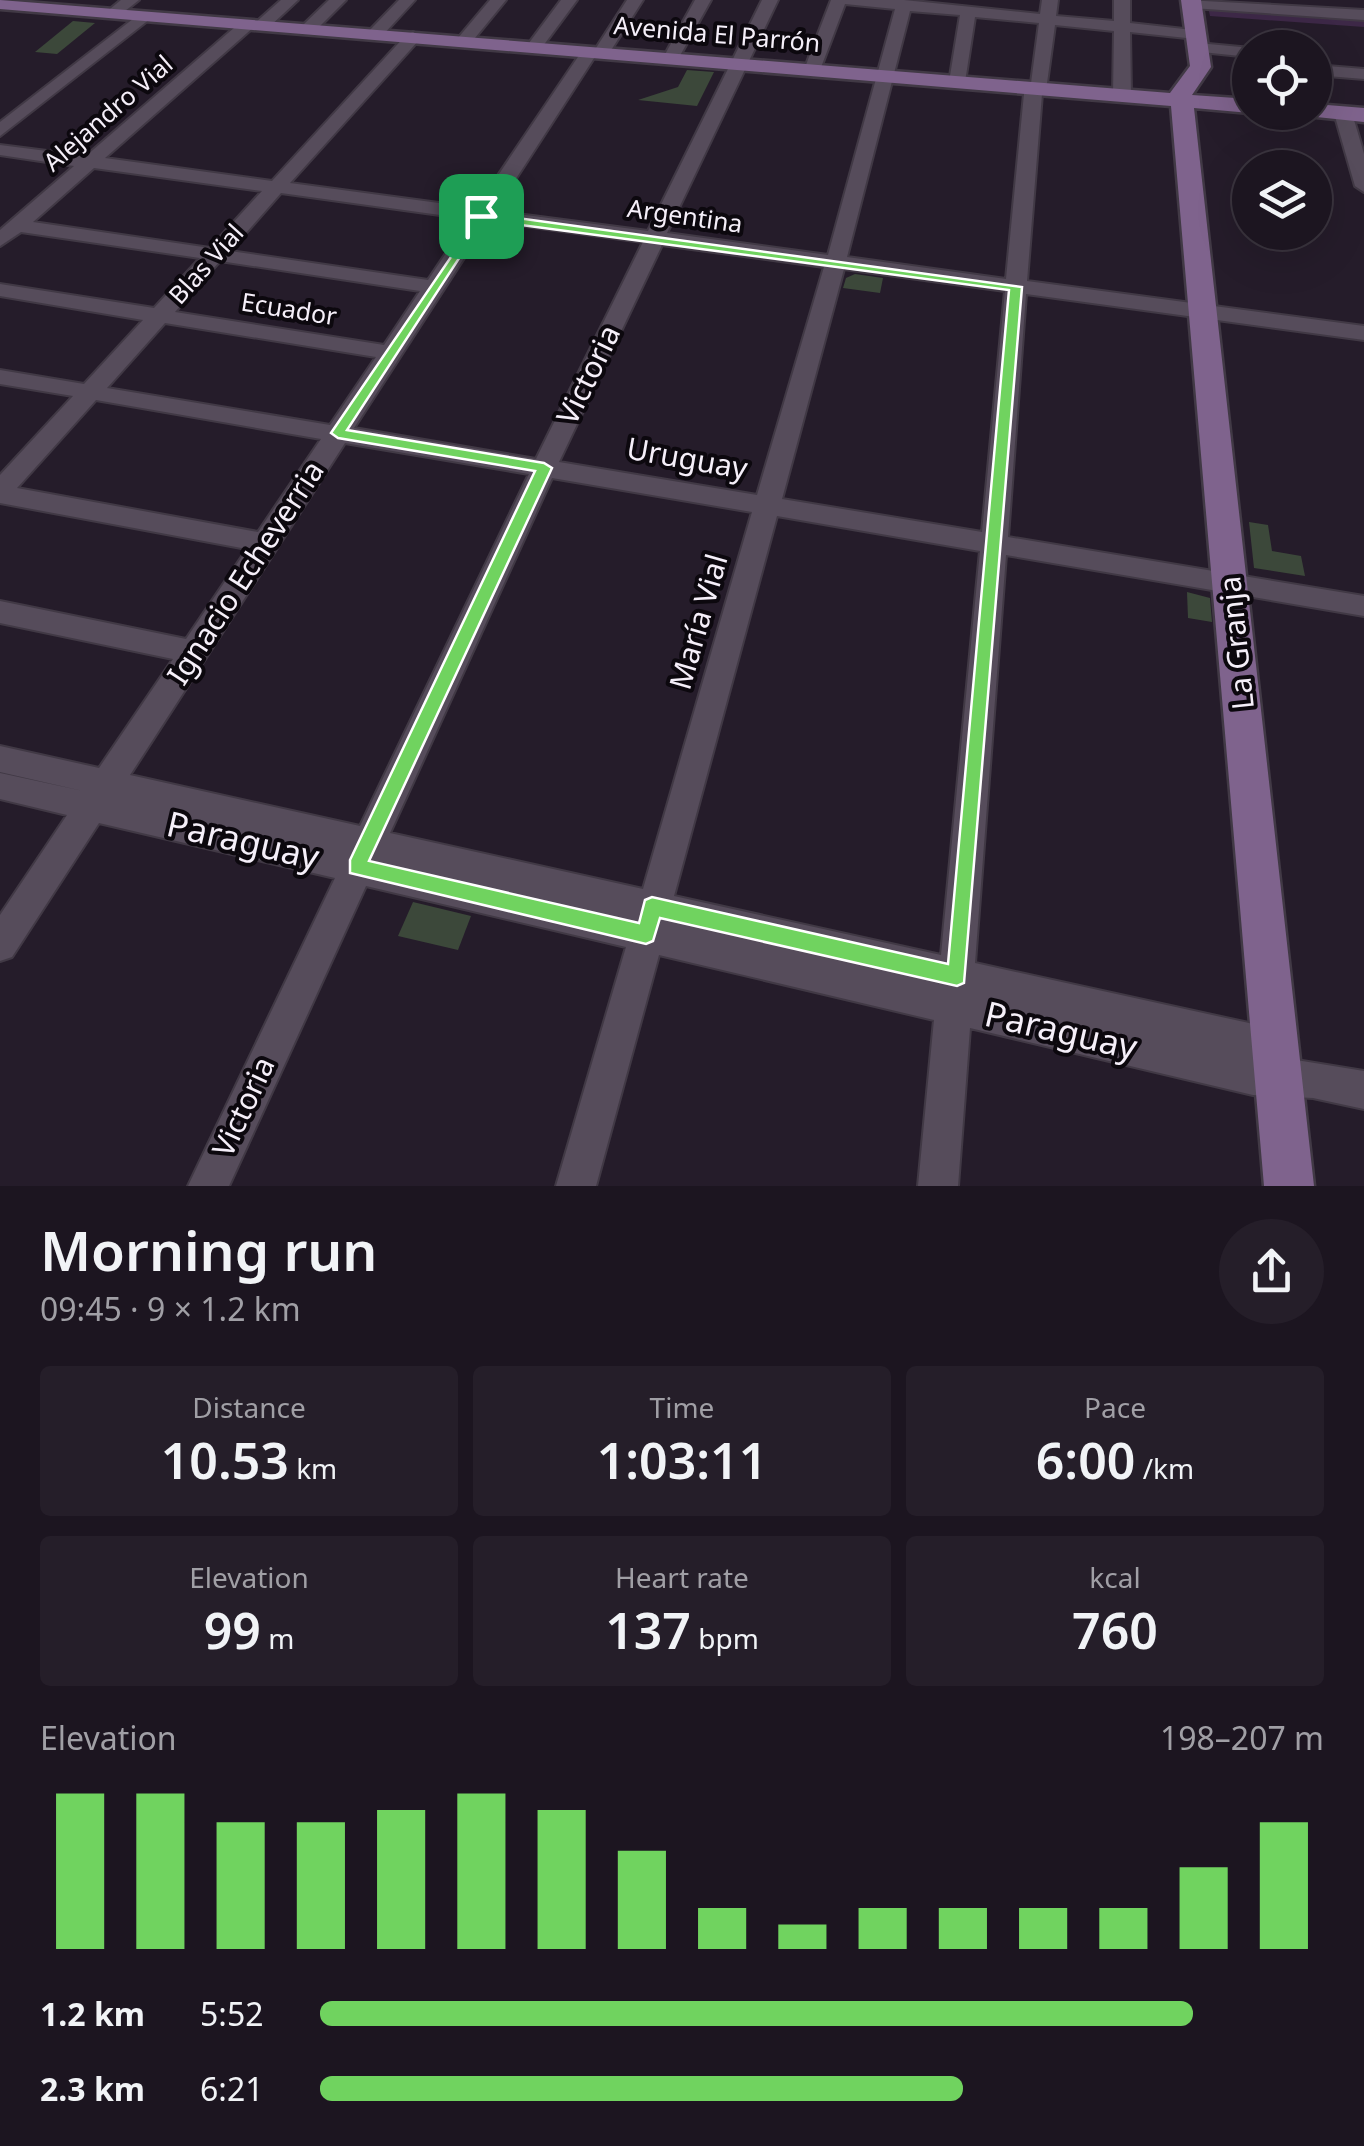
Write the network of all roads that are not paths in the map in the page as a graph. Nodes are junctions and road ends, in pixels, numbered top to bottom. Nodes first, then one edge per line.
1 (290, 0) edge
2 (338, 0) edge
3 (407, 0) edge
4 (498, 0) edge
5 (570, 0) edge
6 (635, 0) edge
7 (703, 0) edge
8 (770, 0) edge
9 (838, 0) edge
10 (849, 0) edge
11 (1050, 0) edge
12 (1122, 0) edge
13 (0, 3) edge
14 (904, 5) junction
15 (1285, 5) edge
16 (123, 6) edge
17 (968, 12) junction
18 (147, 15) junction
19 (1361, 15) edge
20 (1047, 19) junction
21 (1194, 20) edge
22 (255, 24) junction
23 (1122, 26) junction
24 (309, 28) junction
25 (375, 34) junction
26 (412, 37) junction
27 (464, 41) junction
28 (1232, 42) edge
29 (534, 47) junction
30 (596, 52) junction
31 (671, 58) junction
32 (1332, 58) edge
33 (1364, 61) edge
34 (740, 64) junction
35 (812, 70) junction
36 (1332, 71) edge
37 (1364, 74) edge
38 (888, 76) junction
39 (957, 82) junction
40 (1036, 88) junction
41 (1122, 95) junction
42 (1182, 100) junction
43 (1232, 104) edge
44 (0, 112) edge
45 (20, 114) junction
46 (1353, 114) edge
47 (0, 131) edge
48 (0, 150) edge
49 (89, 162) junction
50 (1364, 186) edge
51 (275, 188) junction
52 (481, 216) junction
53 (8, 232) edge
54 (654, 240) junction
55 (215, 254) junction
56 (836, 264) junction
57 (434, 287) junction
58 (1016, 287) junction
59 (0, 290) edge
60 (1205, 312) junction
61 (159, 316) junction
62 (1364, 333) edge
63 (391, 353) junction
64 (0, 376) edge
65 (90, 391) junction
66 (338, 433) junction
67 (544, 468) junction
68 (0, 493) edge
69 (766, 505) junction
70 (266, 544) junction
71 (995, 544) junction
72 (1231, 583) junction
73 (1364, 606) edge
74 (0, 612) edge
75 (194, 652) junction
76 (0, 759) edge
77 (0, 786) edge
78 (99, 795) junction
79 (362, 854) junction
80 (649, 920) junction
81 (0, 945) edge
82 (956, 991) junction
83 (1277, 1063) junction
84 (1364, 1090) edge
85 (208, 1186) edge
86 (576, 1186) edge
87 (938, 1186) edge
88 (1289, 1186) edge

1 - 22 street, Alejandro Vial
2 - 24 street
3 - 25 street
4 - 27 street
5 - 29 street
6 - 30 street, Ignacio Echeverria
7 - 31 street
8 - 34 street, Victoria
9 - 35 street
10 - 14 street
11 - 20 street
12 - 23 street
13 - 16 main road, Avenida El Parrón
14 - 17 street
14 - 38 street, María Vial
15 - 19 street
15 - 21 street
16 - 18 main road, Avenida El Parrón
17 - 20 street
17 - 39 street
18 - 22 main road, Avenida El Parrón
18 - 45 street
19 - 21 street
20 - 23 street
20 - 40 street
21 - 23 street
21 - 28 street
21 - 42 main road
22 - 24 main road, Avenida El Parrón
22 - 49 street, Alejandro Vial
23 - 41 street
24 - 25 main road, Avenida El Parrón
25 - 26 main road, Avenida El Parrón
26 - 27 main road, Avenida El Parrón
26 - 51 street, Blas Vial
27 - 29 main road, Avenida El Parrón
29 - 30 main road, Avenida El Parrón
30 - 31 main road, Avenida El Parrón
30 - 52 street, Ignacio Echeverria
31 - 34 main road, Avenida El Parrón
32 - 33 street
34 - 35 main road, Avenida El Parrón
34 - 54 street, Victoria
35 - 38 main road, Avenida El Parrón
36 - 37 street
38 - 39 main road, Avenida El Parrón
38 - 56 street, María Vial
39 - 40 main road, Avenida El Parrón
40 - 41 main road, Avenida El Parrón
40 - 58 street
41 - 42 main road, Avenida El Parrón
42 - 43 main road, Avenida El Parrón
42 - 60 main road, La Granja
44 - 45 street
45 - 47 street
46 - 50 street
48 - 49 street, Argentina
49 - 51 street, Argentina
49 - 53 street, Alejandro Vial
51 - 52 street, Argentina
51 - 55 street, Blas Vial
52 - 54 street, Argentina
52 - 57 street, Ignacio Echeverria
53 - 55 street
54 - 56 street, Argentina
54 - 67 street, Victoria
55 - 57 street
55 - 61 street, Blas Vial
56 - 58 street, Argentina
56 - 69 street, María Vial
57 - 63 street, Ignacio Echeverria
58 - 60 street, Argentina
58 - 71 street
59 - 61 street, Ecuador
60 - 62 street, Argentina
60 - 72 main road, La Granja
61 - 63 street, Ecuador
61 - 65 street, Blas Vial
63 - 66 street, Ignacio Echeverria
64 - 65 street, Uruguay
65 - 66 street, Uruguay
65 - 68 street, Blas Vial
66 - 67 street, Uruguay
66 - 70 street, Ignacio Echeverria
67 - 69 street, Uruguay
67 - 79 street, Victoria
68 - 70 street
69 - 71 street, Uruguay
69 - 80 street, María Vial
70 - 75 street, Ignacio Echeverria
71 - 72 street, Uruguay
71 - 82 street
72 - 73 street, Uruguay
72 - 83 main road, La Granja
74 - 75 street
75 - 78 street, Ignacio Echeverria
76 - 78 street, Paraguay
77 - 78 street, Paraguay
78 - 79 street, Paraguay
78 - 81 street, Ignacio Echeverria
79 - 80 street, Paraguay
79 - 85 street, Victoria
80 - 82 street, Paraguay
80 - 86 street, María Vial
82 - 83 street, Paraguay
82 - 87 street
83 - 84 street, Paraguay
83 - 88 main road, La Granja

